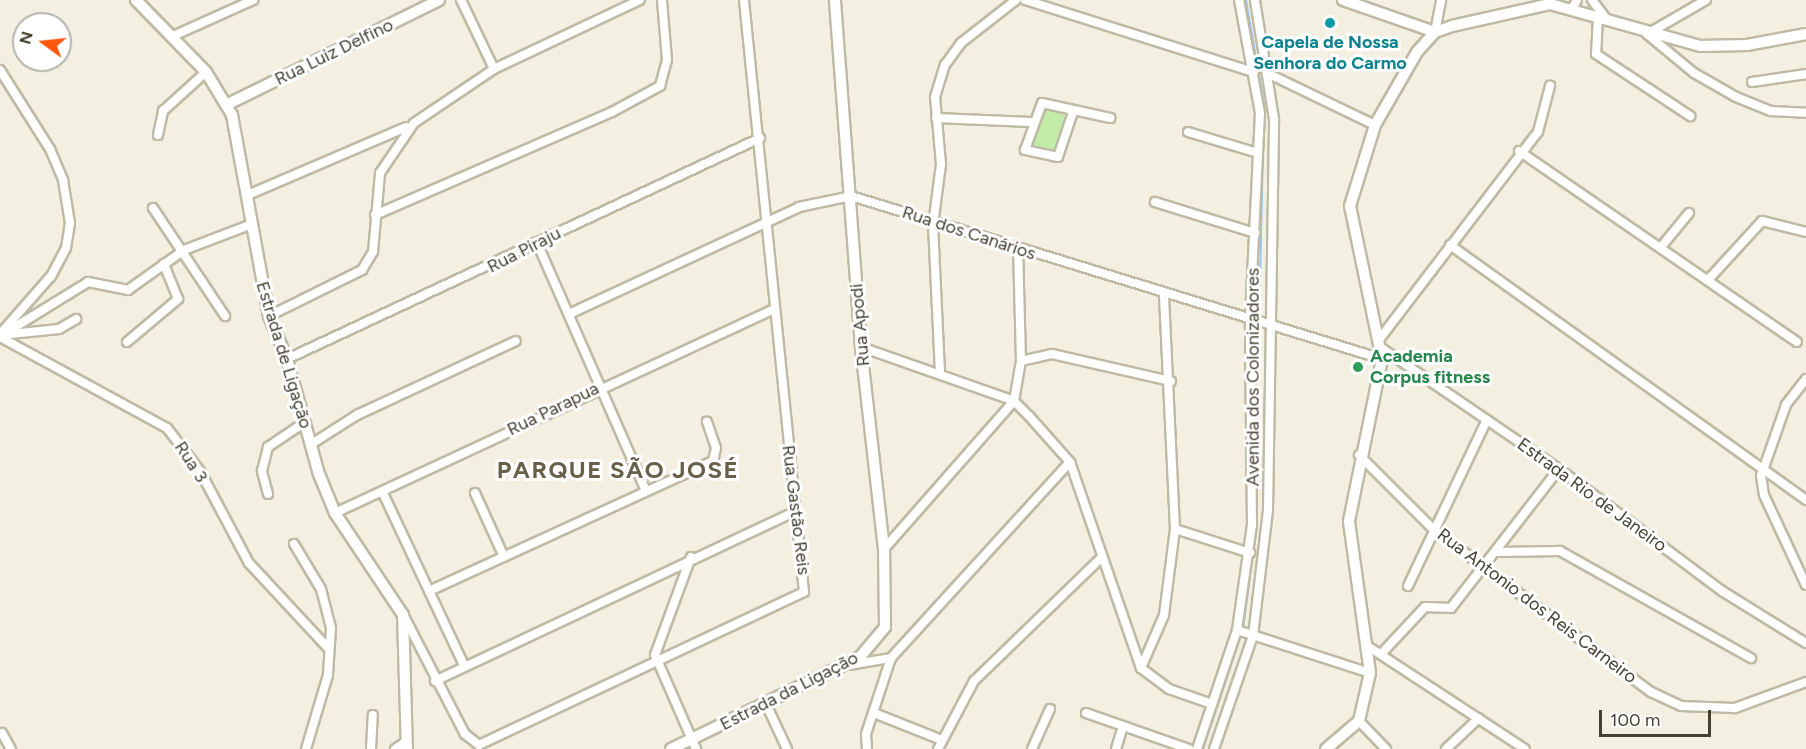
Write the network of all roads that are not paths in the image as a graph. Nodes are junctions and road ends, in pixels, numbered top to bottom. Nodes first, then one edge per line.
1 (136, 0) edge
2 (253, 0) edge
3 (440, 0) edge
4 (461, 0) edge
5 (640, 0) edge
6 (662, 0) edge
7 (744, 0) edge
8 (835, 0) edge
9 (1016, 0) edge
10 (1025, 0) edge
11 (1239, 0) edge
12 (1255, 0) edge
13 (1343, 0) edge
14 (1441, 0) edge
15 (1592, 0) edge
16 (1706, 0) edge
17 (1574, 5) edge
18 (1603, 19) junction
19 (1435, 32) junction
20 (1647, 34) junction
21 (1806, 34) edge
22 (173, 36) junction
23 (494, 69) junction
24 (0, 70) edge
25 (206, 72) junction
26 (1254, 72) junction
27 (1806, 74) edge
28 (1270, 75) junction
29 (1752, 82) dead end
30 (1550, 86) dead end
31 (228, 104) junction
32 (1073, 112) junction
33 (1806, 113) edge
34 (1690, 116) dead end
35 (936, 118) junction
36 (1110, 118) dead end
37 (414, 123) junction
38 (1032, 123) junction
39 (1375, 125) junction
40 (1188, 132) dead end
41 (158, 135) dead end
42 (760, 138) junction
43 (1519, 151) junction
44 (1258, 153) junction
45 (250, 194) junction
46 (851, 196) junction
47 (1155, 202) dead end
48 (153, 208) dead end
49 (1689, 213) dead end
50 (375, 214) junction
51 (767, 223) junction
52 (252, 224) junction
53 (933, 225) junction
54 (1806, 232) edge
55 (1255, 233) junction
56 (538, 245) junction
57 (1450, 245) junction
58 (1661, 247) junction
59 (1018, 249) junction
60 (184, 250) junction
61 (164, 264) junction
62 (1708, 280) junction
63 (1164, 292) junction
64 (772, 310) junction
65 (569, 314) junction
66 (225, 316) dead end
67 (268, 316) junction
68 (1253, 318) junction
69 (76, 319) dead end
70 (1268, 323) junction
71 (1, 336) edge
72 (516, 341) dead end
73 (128, 342) dead end
74 (1797, 342) dead end
75 (1379, 344) junction
76 (861, 347) junction
77 (287, 359) junction
78 (1382, 359) junction
79 (1021, 361) junction
80 (940, 373) junction
81 (1806, 379) edge
82 (1171, 381) junction
83 (603, 386) junction
84 (1014, 401) junction
85 (1487, 420) junction
86 (304, 422) junction
87 (707, 422) dead end
88 (310, 445) junction
89 (1359, 455) junction
90 (1070, 462) junction
91 (1763, 468) junction
92 (1559, 469) junction
93 (645, 489) junction
94 (382, 491) junction
95 (268, 494) dead end
96 (475, 494) dead end
97 (1806, 500) edge
98 (796, 511) junction
99 (335, 513) junction
100 (1175, 529) junction
101 (1433, 529) junction
102 (294, 544) dead end
103 (884, 549) junction
104 (1498, 552) junction
105 (1250, 553) junction
106 (504, 557) junction
107 (691, 557) junction
108 (1101, 558) junction
109 (1484, 570) junction
110 (1806, 585) edge
111 (1408, 586) dead end
112 (429, 591) junction
113 (403, 615) junction
114 (1245, 633) junction
115 (1806, 642) edge
116 (873, 646) joint
117 (1369, 647) junction
118 (328, 648) junction
119 (1381, 654) junction
120 (891, 658) junction
121 (1750, 658) dead end
122 (658, 664) junction
123 (464, 665) junction
124 (845, 665) junction
125 (1141, 669) junction
126 (1370, 673) junction
127 (435, 681) junction
128 (1806, 682) edge
129 (766, 704) junction
130 (1212, 704) junction
131 (1050, 709) dead end
132 (874, 713) junction
133 (1086, 713) dead end
134 (373, 715) dead end
135 (1479, 718) junction
136 (1359, 721) junction
137 (1215, 722) junction
138 (1122, 729) junction
139 (2, 733) dead end
140 (491, 742) joint
141 (694, 744) edge
142 (407, 745) edge
143 (940, 745) edge
144 (11, 749) edge
145 (306, 749) edge
146 (371, 749) edge
147 (395, 749) edge
148 (671, 749) edge
149 (787, 749) edge
150 (867, 749) edge
151 (1032, 749) edge
152 (1116, 749) edge
153 (1189, 749) edge
154 (1197, 749) edge
155 (1214, 749) edge
156 (1326, 749) edge
157 (1386, 749) edge
158 (1446, 749) edge
159 (1524, 749) edge

1 - 22 street, Estrada de Ligação
2 - 22 street
3 - 31 street, Rua Luiz Delfino
4 - 23 street
5 - 23 street
6 - 50 street
7 - 42 street, Rua Gastão Reis
8 - 46 street, Rua Apodi
9 - 35 street
10 - 26 street
11 - 26 street, Avenida dos Colonizadores
12 - 28 street, Avenida dos Colonizadores
13 - 19 street
14 - 19 street
15 - 18 street
16 - 20 street
17 - 18 street
17 - 19 street
18 - 20 street
18 - 34 street
19 - 39 street
20 - 21 street
20 - 33 street
22 - 25 street, Estrada de Ligação
23 - 37 street
24 - 71 street
25 - 31 street, Estrada de Ligação
25 - 41 street
26 - 44 street, Avenida dos Colonizadores
27 - 29 street
28 - 39 street
28 - 70 street, Avenida dos Colonizadores
30 - 43 street
31 - 45 street, Estrada de Ligação
32 - 36 street
32 - 38 street
32 - 38 street
35 - 38 street
35 - 53 street
37 - 45 street
37 - 50 street
39 - 75 street
40 - 44 street
42 - 51 street, Rua Gastão Reis
42 - 56 street, Rua Piraju
43 - 57 street
43 - 58 street
44 - 55 street, Avenida dos Colonizadores
45 - 52 street, Estrada de Ligação
46 - 51 street, Rua dos Canários
46 - 53 street, Rua dos Canários
46 - 76 street, Rua Apodi
47 - 55 street
48 - 60 street
49 - 58 street
50 - 67 street
51 - 64 street, Rua Gastão Reis
51 - 65 street, Rua dos Canários
52 - 60 street
52 - 67 street, Estrada de Ligação
53 - 59 street, Rua dos Canários
53 - 80 street
54 - 62 street
55 - 68 street, Avenida dos Colonizadores
56 - 65 street
56 - 77 street, Rua Piraju
57 - 75 street
57 - 91 street
58 - 62 street
59 - 63 street, Rua dos Canários
59 - 79 street
60 - 61 street
60 - 66 street
61 - 71 street
61 - 73 street
62 - 74 street
63 - 68 street, Rua dos Canários
63 - 82 street
64 - 83 street, Rua Parapua
64 - 98 street, Rua Gastão Reis
65 - 83 street
67 - 77 street, Estrada de Ligação
68 - 70 street, Rua dos Canários
68 - 105 street, Avenida dos Colonizadores
69 - 71 street
70 - 78 street, Rua dos Canários
70 - 114 street, Avenida dos Colonizadores
71 - 118 street, Rua 3
72 - 88 street
75 - 78 street
75 - 85 street, Estrada Rio de Janeiro
76 - 80 street
76 - 103 street, Rua Apodi
77 - 86 street, Estrada de Ligação
78 - 89 street
79 - 82 street
79 - 84 street
80 - 84 street
81 - 91 street
82 - 100 street
83 - 93 street
83 - 94 street, Rua Parapua
84 - 90 street
84 - 103 street
85 - 92 street, Estrada Rio de Janeiro
85 - 101 street
86 - 88 street, Estrada de Ligação
86 - 95 street
87 - 93 street
88 - 99 street, Estrada de Ligação
89 - 101 street, Rua Antonio dos Reis Carneiro
89 - 117 street
90 - 108 street
90 - 120 street
91 - 97 street
91 - 110 street
92 - 104 street
92 - 115 street, Estrada Rio de Janeiro
93 - 106 street
94 - 99 street, Rua Parapua
94 - 112 street
96 - 106 street
98 - 107 street
98 - 122 street, Rua Gastão Reis
99 - 113 street, Estrada de Ligação
100 - 105 street
100 - 125 street
101 - 109 street, Rua Antonio dos Reis Carneiro
101 - 111 street
102 - 118 street
103 - 116 street, Rua Apodi
104 - 109 street
104 - 121 street
105 - 114 street, Avenida dos Colonizadores
106 - 112 street
107 - 122 street
107 - 123 street
108 - 125 street
108 - 143 street
109 - 119 street
109 - 128 street, Rua Antonio dos Reis Carneiro
112 - 123 street
113 - 127 street, Estrada de Ligação
113 - 142 street
114 - 126 street
114 - 130 street, Avenida dos Colonizadores
114 - 137 street, Avenida dos Colonizadores
116 - 124 street, Estrada da Ligação
117 - 119 street
117 - 126 street
118 - 145 street
119 - 135 street
120 - 124 street
120 - 132 street
122 - 140 street, Rua Gastão Reis
122 - 141 street
123 - 127 street
124 - 129 street, Estrada da Ligação
125 - 130 street
126 - 136 street
127 - 140 street, Estrada de Ligação
129 - 141 street, Estrada da Ligação
129 - 149 street
130 - 137 street, Avenida dos Colonizadores
131 - 151 street
132 - 143 street
132 - 150 street
133 - 138 street
134 - 146 street
135 - 158 street
135 - 159 street
136 - 156 street
136 - 157 street
137 - 154 street, Avenida dos Colonizadores
137 - 155 street, Avenida dos Colonizadores
138 - 152 street
138 - 153 street
139 - 144 street
141 - 148 street, Estrada da Ligação
142 - 147 street

